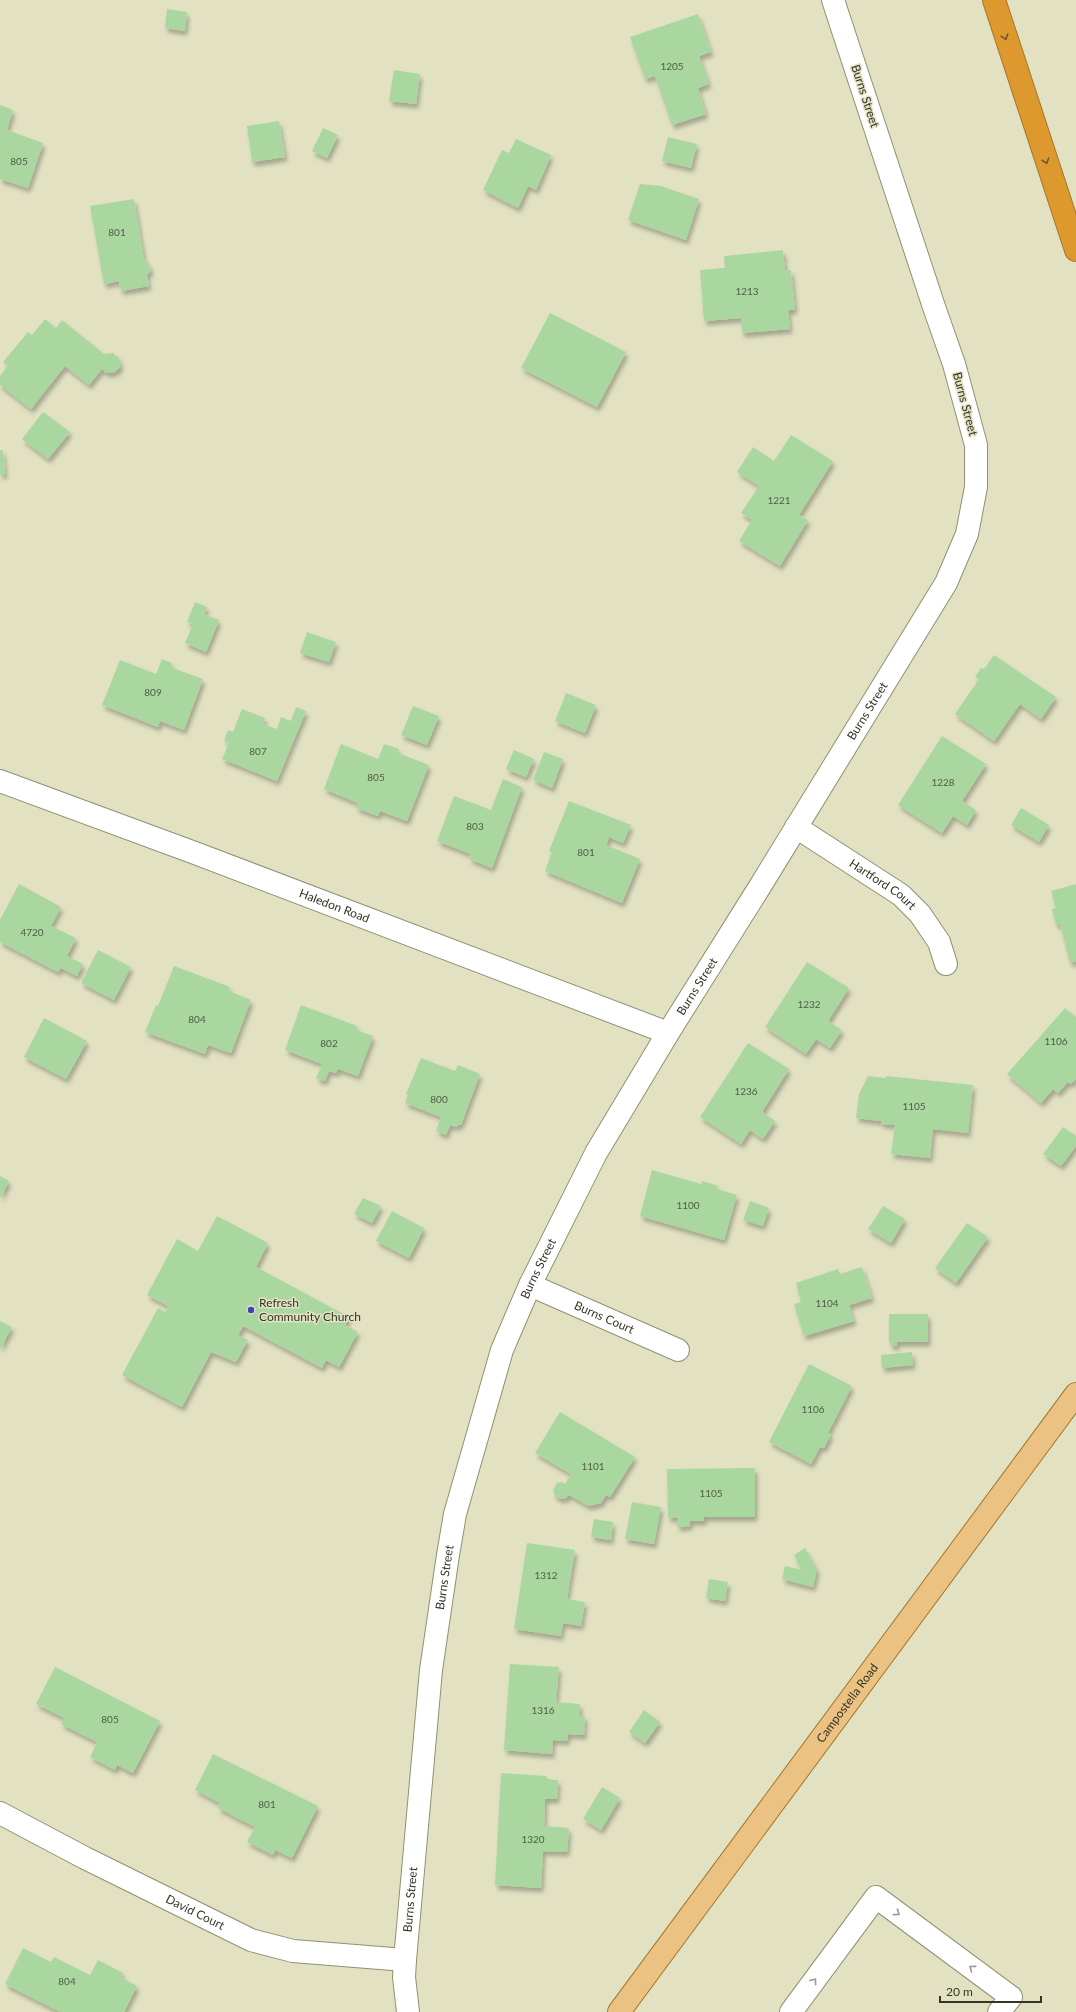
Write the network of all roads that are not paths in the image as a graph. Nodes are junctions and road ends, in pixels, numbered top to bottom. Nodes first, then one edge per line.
1 (833, 0) edge
2 (994, 0) edge
3 (1076, 250) edge
4 (0, 781) edge
5 (796, 827) junction
6 (946, 964) dead end
7 (668, 1033) junction
8 (530, 1285) junction
9 (678, 1350) dead end
10 (1076, 1394) edge
11 (0, 1813) edge
12 (406, 1960) junction
13 (408, 2012) edge
14 (619, 2012) edge
15 (791, 2012) edge
16 (999, 2012) edge

1 - 5 street, Burns Street
2 -> 3 highway
4 - 7 street, Haledon Road
5 - 6 street, Hartford Court
5 - 7 street, Burns Street
7 - 8 street, Burns Street
8 - 9 street, Burns Court
8 - 12 street, Burns Street
10 - 14 main road, Campostella Road
11 - 12 street, David Court
12 - 13 street, Burns Street
15 - 16 street

